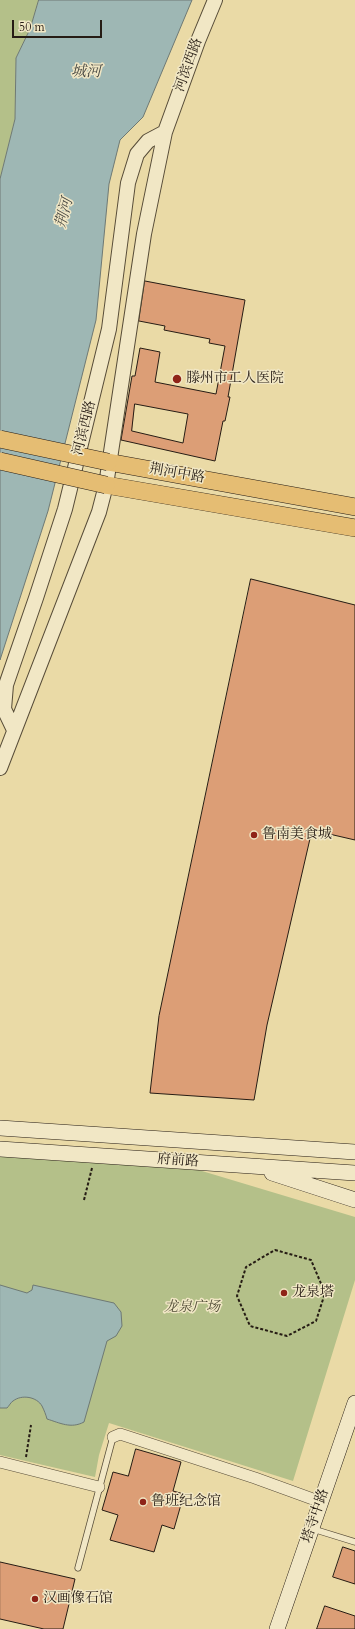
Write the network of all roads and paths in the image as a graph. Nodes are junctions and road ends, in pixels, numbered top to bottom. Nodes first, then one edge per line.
1 (215, 0) edge
2 (166, 132) junction
3 (0, 438) edge
4 (0, 461) edge
5 (108, 462) junction
6 (106, 485) junction
7 (355, 507) edge
8 (355, 528) edge
9 (14, 730) junction
10 (0, 768) edge
11 (0, 1128) edge
12 (0, 1149) edge
13 (355, 1152) edge
14 (105, 1156) junction
15 (250, 1166) junction
16 (355, 1173) edge
17 (84, 1200) dead end
18 (355, 1200) edge
19 (316, 1321) joint
20 (355, 1403) edge
21 (31, 1425) dead end
22 (113, 1437) joint
23 (0, 1462) edge
24 (24, 1468) junction
25 (99, 1487) junction
26 (321, 1502) junction
27 (312, 1528) junction
28 (355, 1542) edge
29 (78, 1568) dead end
30 (278, 1629) edge

1 - 2 street, 河滨西路
2 - 5 street, 河滨西路
2 - 9 street, 河滨西路
3 - 5 main road, 荆河中路, bridge
4 - 6 main road, 荆河中路, bridge
5 - 6 street, 河滨西路
5 - 7 main road, 荆河中路
6 - 8 main road, 荆河中路
6 - 9 street, 河滨西路
9 - 10 street, 河滨西路
11 - 13 main road, 府前路
12 - 14 main road, 府前路
14 - 15 main road, 府前路
14 - 17 path
15 - 16 main road, 府前路
15 - 18 main road
19 - 19 path
20 - 26 main road, 塔寺中路
21 - 24 path
22 - 25 lane
22 - 26 street
23 - 24 street
24 - 25 street
25 - 29 lane
26 - 27 main road, 塔寺中路
27 - 28 lane
27 - 30 main road, 塔寺中路

